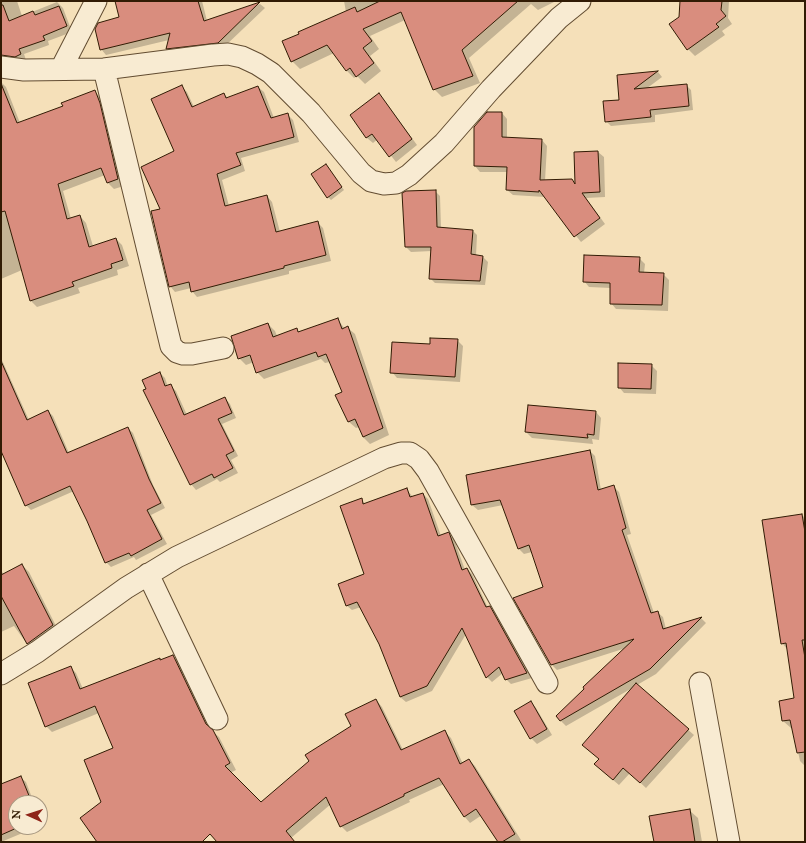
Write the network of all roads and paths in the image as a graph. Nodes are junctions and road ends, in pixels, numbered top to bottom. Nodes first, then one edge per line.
1 (96, 1) edge
2 (580, 1) edge
3 (1, 67) edge
4 (61, 69) junction
5 (104, 69) junction
6 (223, 348) dead end
7 (148, 574) junction
8 (1, 674) edge
9 (547, 683) dead end
10 (700, 683) dead end
11 (217, 719) dead end
12 (729, 842) edge

1 - 4 street
2 - 5 street
3 - 4 street
4 - 5 street
5 - 6 street
7 - 8 street
7 - 9 street
7 - 11 street
10 - 12 street

